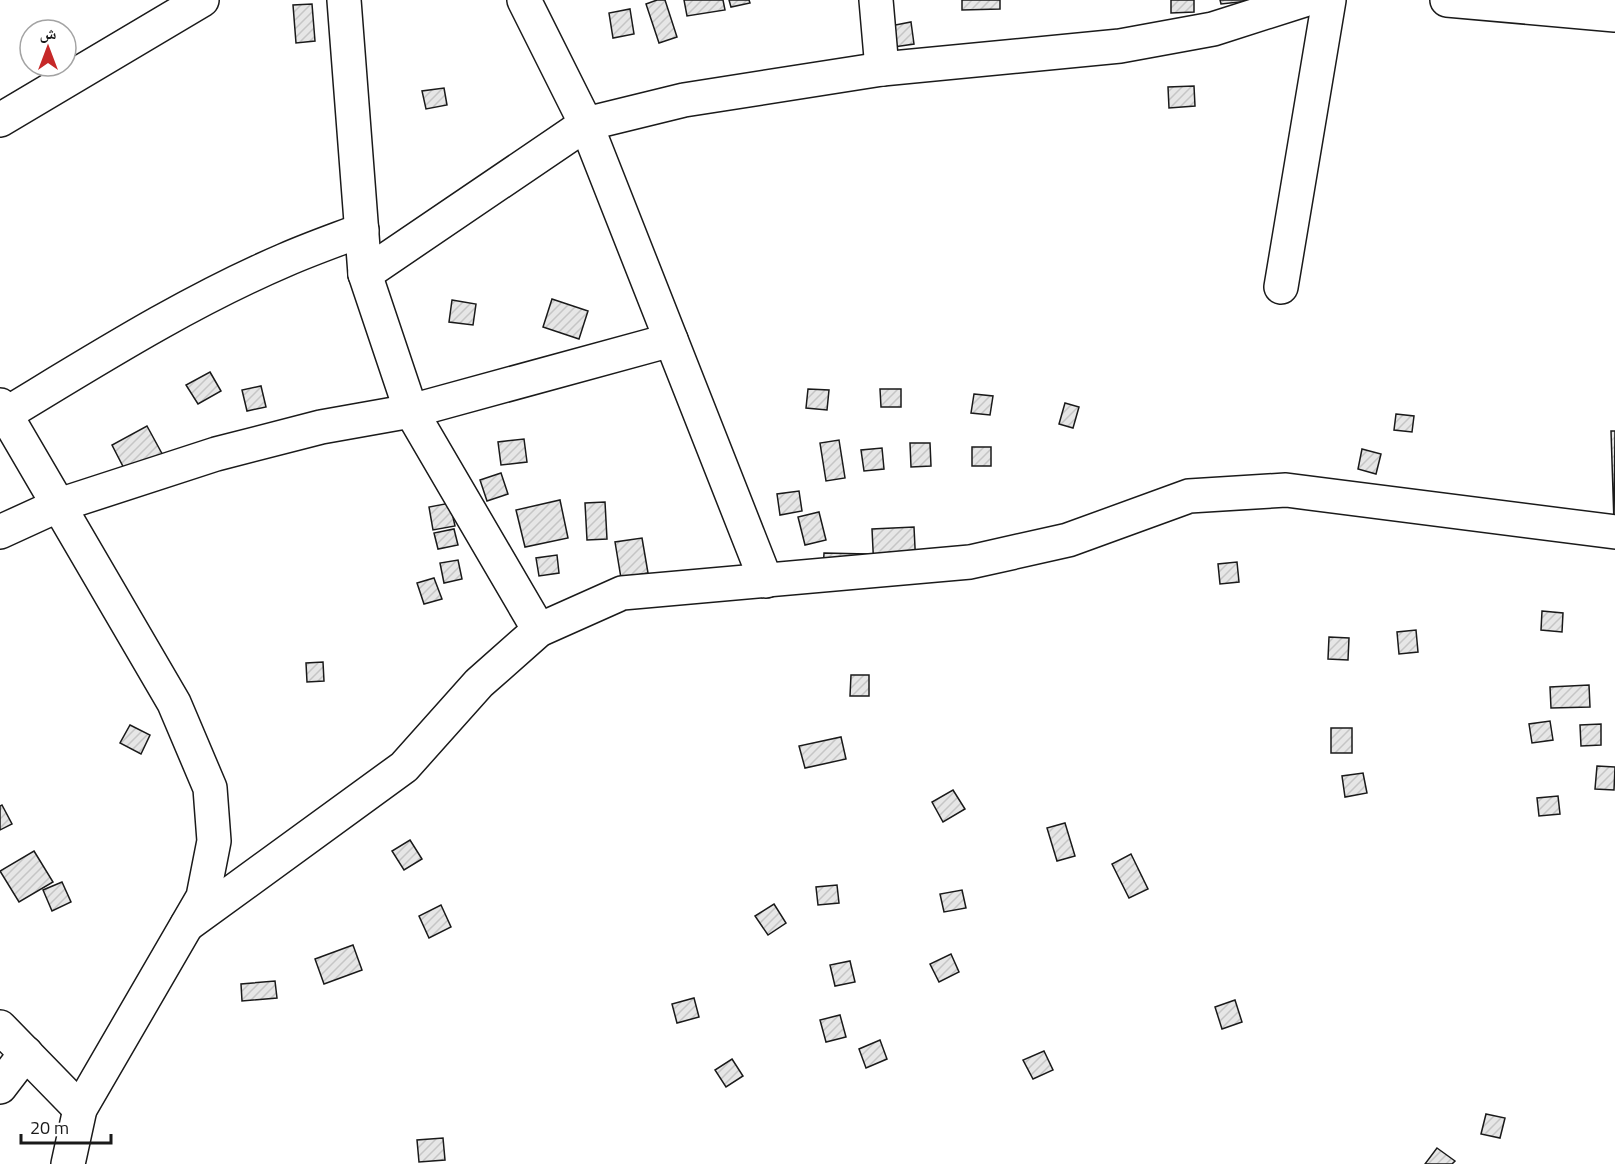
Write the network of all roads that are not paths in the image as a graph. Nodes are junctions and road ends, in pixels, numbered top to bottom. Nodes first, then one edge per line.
1 (202, 0) edge
2 (344, 0) edge
3 (876, 0) edge
4 (1304, 0) edge
5 (1329, 0) edge
6 (1447, 0) edge
7 (530, 1) edge
8 (1615, 15) edge
9 (882, 69) junction
10 (0, 120) edge
11 (586, 124) junction
12 (362, 230) junction
13 (365, 274) junction
14 (1281, 287) dead end
15 (671, 340) junction
16 (3, 410) edge
17 (411, 411) junction
18 (59, 505) junction
19 (0, 531) edge
20 (1615, 532) edge
21 (766, 580) junction
22 (539, 630) junction
23 (187, 925) junction
24 (0, 1027) edge
25 (26, 1053) junction
26 (0, 1087) edge
27 (80, 1109) junction
28 (68, 1164) edge

1 - 10 street
2 - 12 street
3 - 9 street
4 - 9 street
5 - 14 street
6 - 8 street
7 - 11 street
9 - 11 street
11 - 13 street
11 - 15 street
12 - 13 street
12 - 16 street
13 - 17 street
15 - 17 street
15 - 21 street
16 - 18 street
17 - 18 street
17 - 22 street
18 - 19 street
18 - 23 street
20 - 21 street
21 - 22 street
22 - 23 street
23 - 27 street
24 - 25 street
25 - 26 street
25 - 27 street
27 - 28 street

